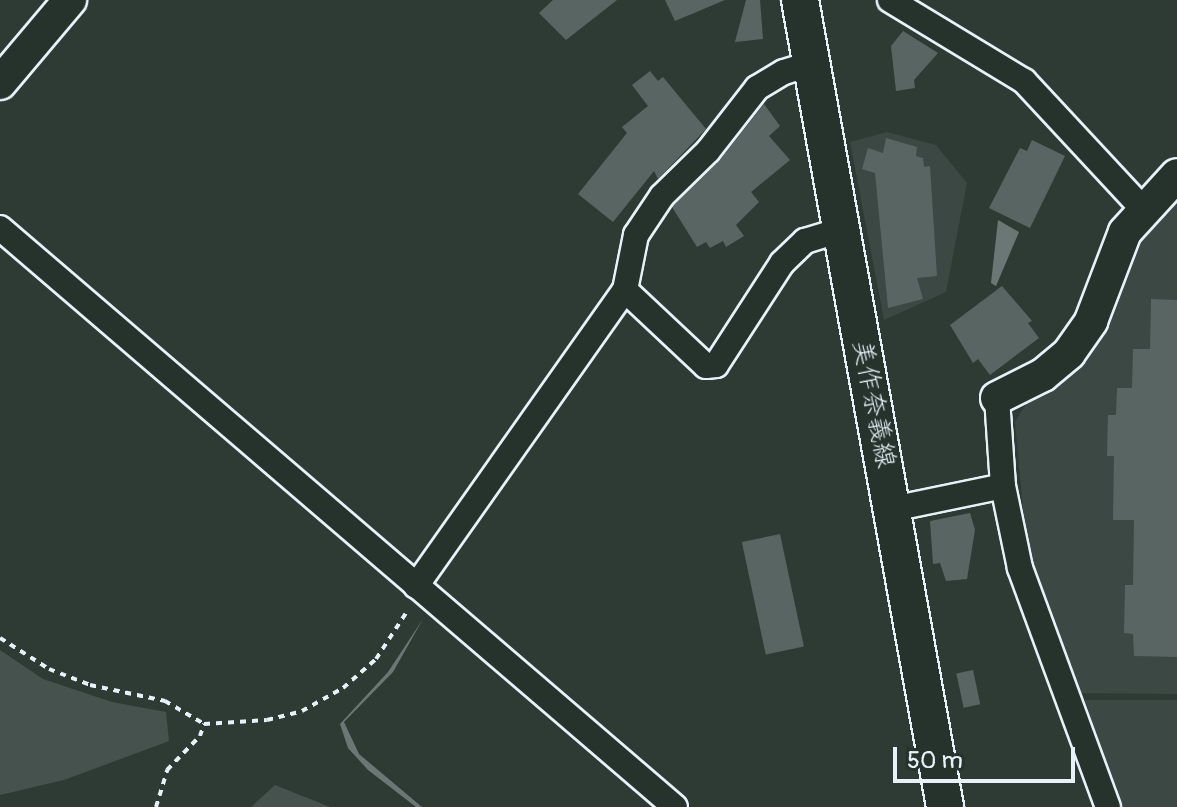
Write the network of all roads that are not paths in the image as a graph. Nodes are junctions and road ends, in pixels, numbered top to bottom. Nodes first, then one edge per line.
1 (70, 0) edge
2 (800, 0) edge
3 (890, 0) edge
4 (811, 64) junction
5 (0, 83) edge
6 (1177, 175) edge
7 (1142, 208) junction
8 (0, 228) edge
9 (841, 230) junction
10 (625, 290) junction
11 (997, 398) joint
12 (1003, 486) junction
13 (892, 509) junction
14 (416, 586) junction
15 (675, 807) edge
16 (945, 807) edge
17 (1108, 807) edge

1 - 5 street
2 - 4 main road, 美作奈義線
3 - 7 street
4 - 9 main road, 美作奈義線
4 - 10 street
6 - 7 street
7 - 11 street
8 - 14 street
9 - 10 street
9 - 13 main road, 美作奈義線
10 - 14 street
11 - 12 street
12 - 13 street
12 - 17 street
13 - 16 main road, 美作奈義線
14 - 15 street

